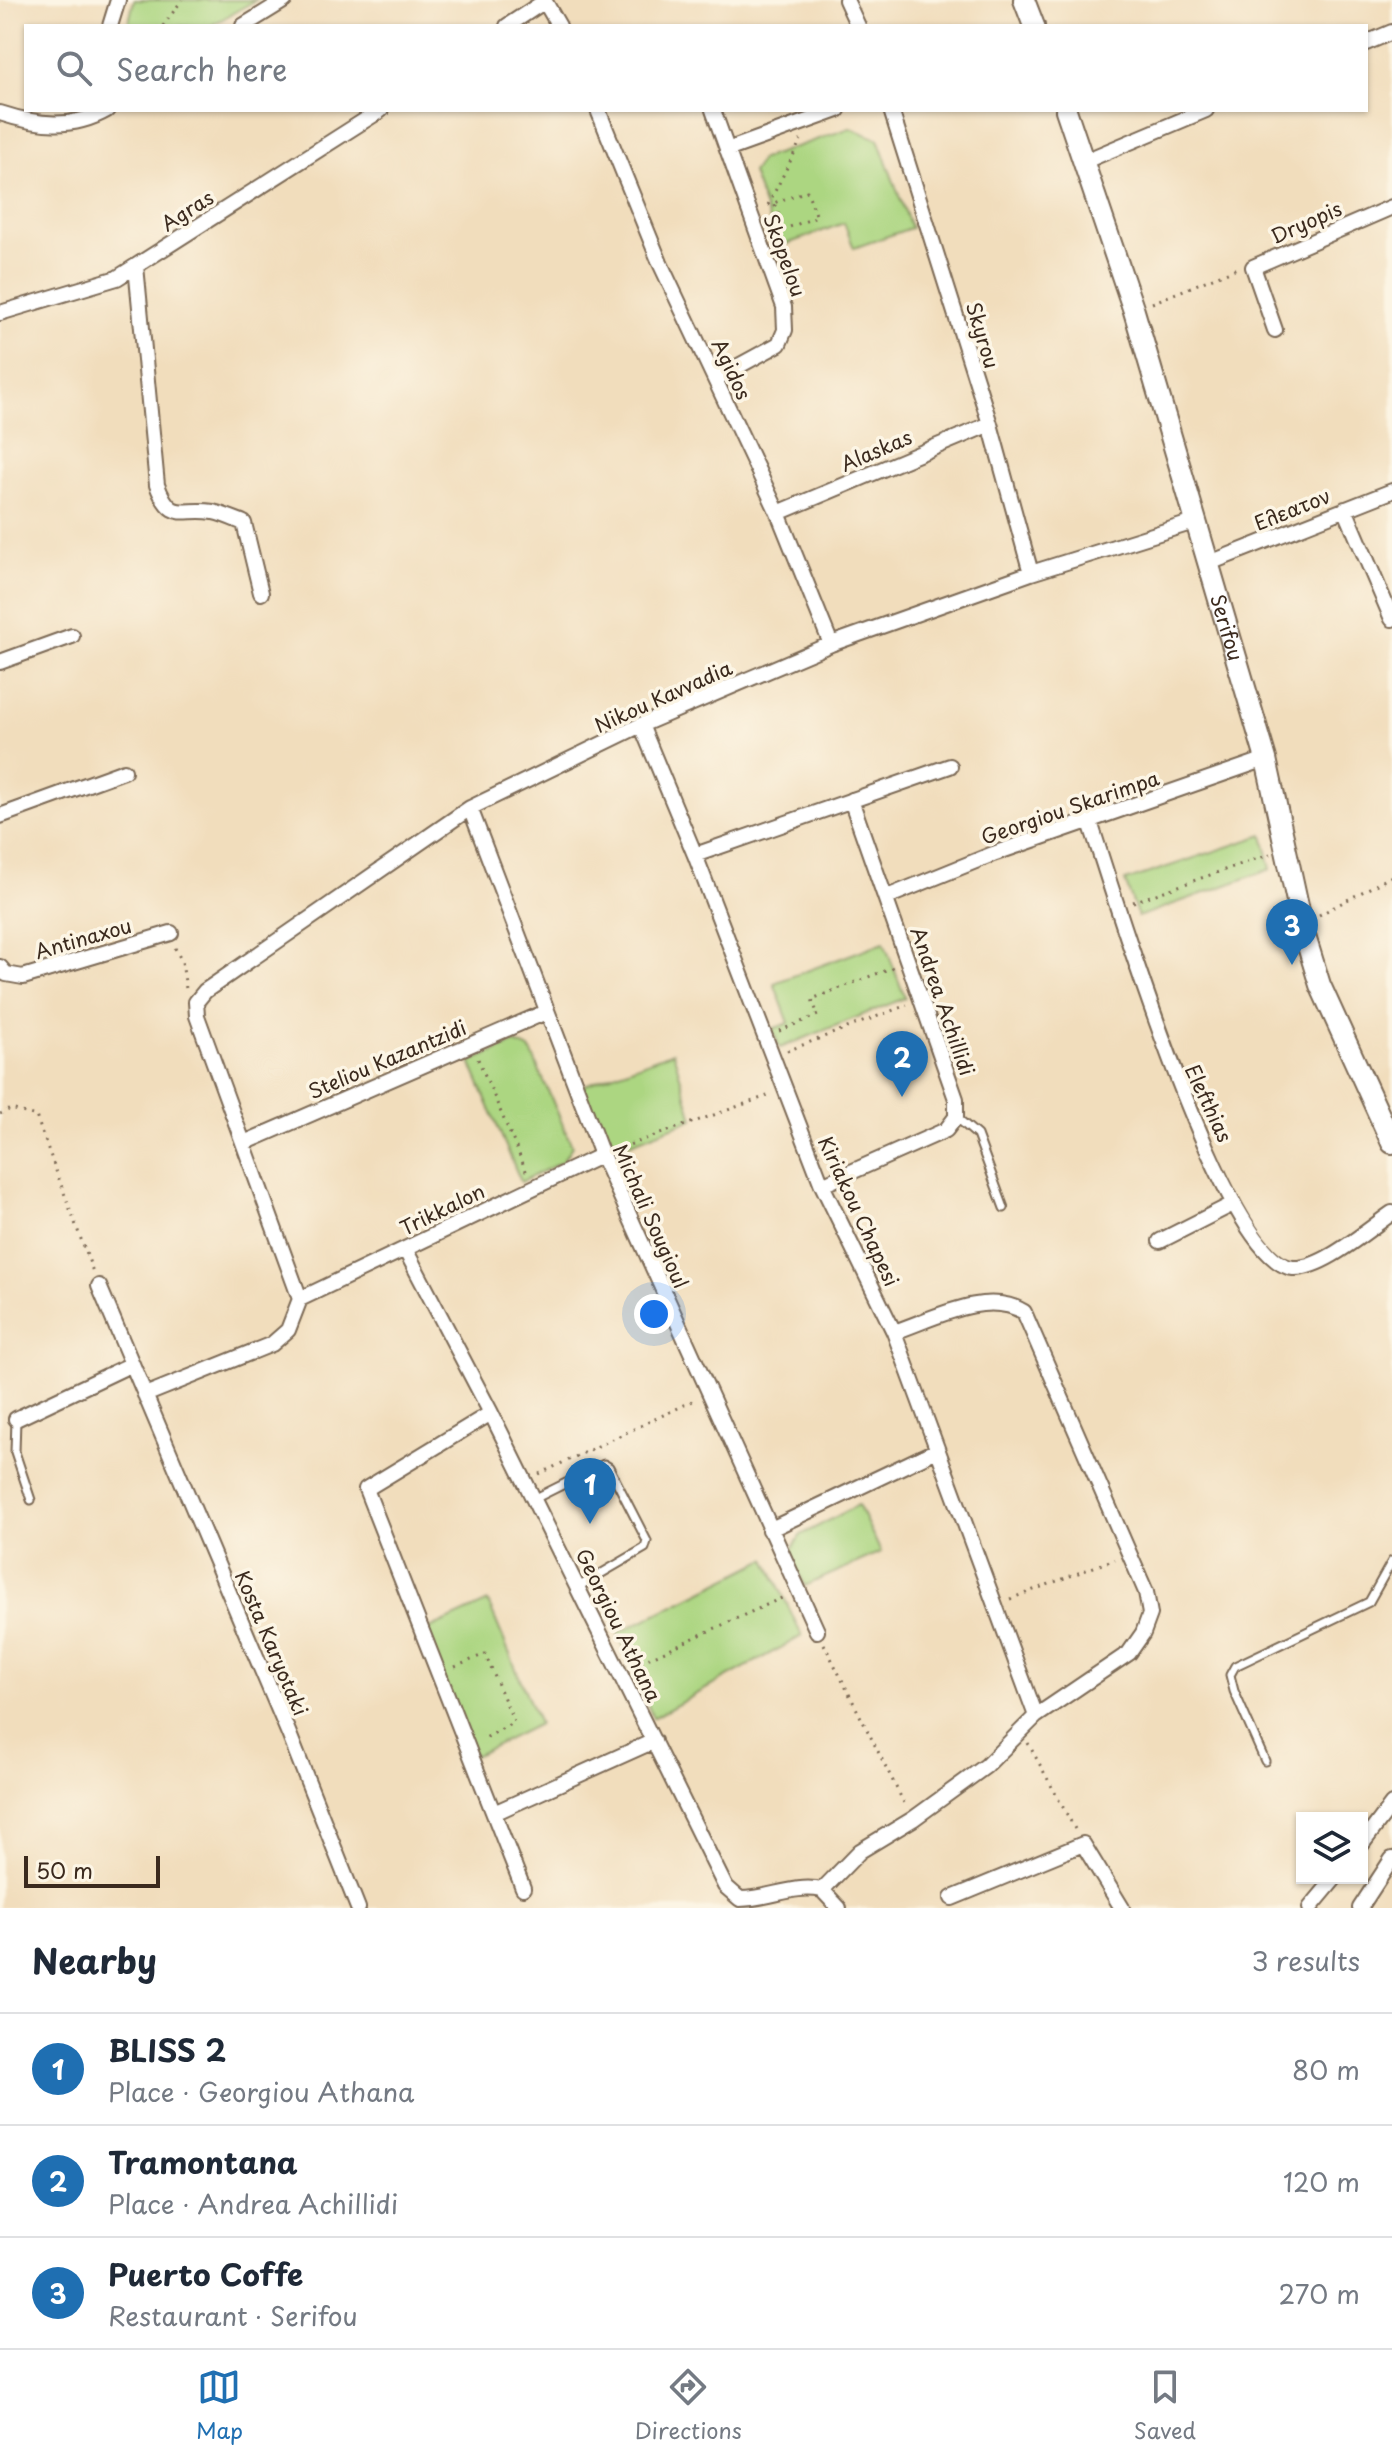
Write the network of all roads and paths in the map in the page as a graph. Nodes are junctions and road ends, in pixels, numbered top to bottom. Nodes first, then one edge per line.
1 (118, 0) edge
2 (182, 0) edge
3 (285, 0) edge
4 (846, 0) edge
5 (1024, 0) edge
6 (544, 1) edge
7 (111, 24) edge
8 (164, 24) edge
9 (246, 24) edge
10 (510, 24) edge
11 (558, 24) edge
12 (857, 24) edge
13 (1033, 24) edge
14 (1392, 32) edge
15 (1368, 42) edge
16 (103, 112) edge
17 (378, 112) edge
18 (599, 112) edge
19 (714, 112) edge
20 (832, 112) edge
21 (892, 112) edge
22 (1067, 112) edge
23 (1201, 112) edge
24 (0, 113) edge
25 (811, 119) junction
26 (727, 150) junction
27 (1085, 161) junction
28 (774, 203) junction
29 (768, 205) junction
30 (1392, 207) edge
31 (755, 230) junction
32 (136, 266) junction
33 (1253, 267) junction
34 (1134, 311) junction
35 (0, 313) edge
36 (1275, 330) dead end
37 (715, 379) junction
38 (990, 424) junction
39 (1392, 491) edge
40 (1345, 509) junction
41 (778, 513) junction
42 (1194, 522) junction
43 (1207, 564) junction
44 (1031, 573) junction
45 (261, 593) dead end
46 (1392, 619) edge
47 (72, 636) dead end
48 (831, 644) junction
49 (0, 662) edge
50 (641, 725) junction
51 (1266, 759) junction
52 (950, 766) dead end
53 (124, 771) dead end
54 (851, 800) junction
55 (470, 808) junction
56 (0, 816) edge
57 (1090, 822) junction
58 (1284, 849) junction
59 (695, 855) junction
60 (1392, 876) edge
61 (887, 897) junction
62 (1118, 907) junction
63 (1301, 923) junction
64 (171, 933) dead end
65 (148, 940) junction
66 (909, 961) junction
67 (3, 971) edge
68 (922, 999) junction
69 (196, 1002) junction
70 (546, 1012) junction
71 (765, 1036) junction
72 (471, 1044) junction
73 (772, 1056) junction
74 (785, 1090) junction
75 (0, 1114) edge
76 (956, 1117) junction
77 (244, 1143) junction
78 (1392, 1143) edge
79 (602, 1155) junction
80 (822, 1185) junction
81 (534, 1187) junction
82 (1233, 1204) junction
83 (1004, 1208) dead end
84 (1392, 1213) edge
85 (1160, 1241) dead end
86 (405, 1249) junction
87 (99, 1286) joint
88 (300, 1299) junction
89 (894, 1332) junction
90 (132, 1364) junction
91 (709, 1394) junction
92 (145, 1395) junction
93 (491, 1413) junction
94 (16, 1419) joint
95 (937, 1450) junction
96 (525, 1481) junction
97 (534, 1499) junction
98 (31, 1500) dead end
99 (769, 1530) junction
100 (1129, 1554) junction
101 (1392, 1561) edge
102 (578, 1587) junction
103 (798, 1590) junction
104 (995, 1605) junction
105 (817, 1631) joint
106 (620, 1671) junction
107 (439, 1673) junction
108 (1036, 1716) junction
109 (1023, 1733) junction
110 (654, 1741) junction
111 (468, 1748) junction
112 (1265, 1761) dead end
113 (1392, 1804) edge
114 (494, 1813) junction
115 (913, 1819) junction
116 (1368, 1836) edge
117 (1083, 1844) junction
118 (1392, 1859) edge
119 (1330, 1884) edge
120 (523, 1888) dead end
121 (822, 1890) junction
122 (952, 1898) dead end
123 (358, 1908) edge
124 (839, 1908) edge
125 (1122, 1908) edge
126 (1310, 1908) edge
127 (1360, 1908) edge

1 - 7 street
2 - 8 path
3 - 9 street
4 - 12 street
5 - 13 street
6 - 10 street
6 - 11 street
14 - 15 street
16 - 24 street
17 - 32 street, Agras
18 - 37 street, Agidos
19 - 26 street, Skopelou
20 - 25 street
21 - 38 street, Skyrou
22 - 27 street, Serifou
23 - 27 street
25 - 26 street
25 - 29 path
26 - 31 street, Skopelou
27 - 34 street, Serifou
28 - 28 path
28 - 29 path
29 - 31 path
30 - 33 street, Dryopis
31 - 37 street, Skopelou
32 - 35 street, Agras
32 - 45 street
33 - 34 path
33 - 36 street, Dryopis
34 - 42 street, Serifou
37 - 41 street, Agidos
38 - 41 street, Alaskas
38 - 44 street, Skyrou
39 - 40 street, Ελεατον
40 - 43 street, Ελεατον
40 - 46 street
41 - 48 street, Agidos
42 - 43 street, Serifou
42 - 44 street, Nikou Kavvadia
43 - 51 street, Serifou
44 - 48 street, Nikou Kavvadia
47 - 49 street
48 - 50 street, Nikou Kavvadia
50 - 55 street, Nikou Kavvadia
50 - 59 street, Kiriakou Chapesi
51 - 57 street, Georgiou Skarimpa
51 - 58 street, Serifou
52 - 54 street
53 - 56 street
54 - 59 street
54 - 61 street, Andrea Achillidi
55 - 69 street, Nikou Kavvadia
55 - 70 street, Michali Sougioul
57 - 61 street, Georgiou Skarimpa
57 - 62 street, Elefthias
58 - 62 path
58 - 63 street, Serifou
59 - 71 street, Kiriakou Chapesi
60 - 63 path
61 - 66 street, Andrea Achillidi
62 - 82 street, Elefthias
63 - 78 street, Serifou
64 - 65 street, Antinaxou
65 - 67 street, Antinaxou
65 - 69 path
66 - 68 street, Andrea Achillidi
66 - 71 path
68 - 73 path
68 - 76 street, Andrea Achillidi
69 - 77 street
70 - 72 street, Steliou Kazantzidi
70 - 79 street, Michali Sougioul
71 - 73 street, Kiriakou Chapesi
72 - 77 street, Steliou Kazantzidi
72 - 81 path
73 - 74 street, Kiriakou Chapesi
74 - 79 path
74 - 80 street, Kiriakou Chapesi
75 - 87 path
76 - 80 street
76 - 83 lane
77 - 88 street
79 - 81 street, Trikkalon
79 - 91 street, Michali Sougioul
80 - 89 street, Kiriakou Chapesi
81 - 86 street, Trikkalon
82 - 84 street, Elefthias
82 - 85 street
86 - 88 street, Trikkalon
86 - 93 street, Georgiou Athana
87 - 90 street, Kosta Karyotaki
88 - 92 street
89 - 95 street, Kiriakou Chapesi
89 - 100 street
90 - 92 street, Kosta Karyotaki
90 - 94 street
91 - 96 path
91 - 99 street, Michali Sougioul
92 - 123 street, Kosta Karyotaki
93 - 96 street, Georgiou Athana
93 - 107 street
94 - 98 lane
95 - 99 street
95 - 104 street, Kiriakou Chapesi
96 - 97 street, Georgiou Athana
97 - 102 street, Georgiou Athana
97 - 102 lane
99 - 103 street, Michali Sougioul
100 - 104 path
100 - 108 street
101 - 112 lane
102 - 106 street, Georgiou Athana
103 - 105 street, Michali Sougioul
103 - 106 path
104 - 108 street, Kiriakou Chapesi
105 - 115 path
106 - 110 street, Georgiou Athana
107 - 111 street
107 - 111 path
108 - 109 street
109 - 115 street
109 - 117 path
110 - 114 street
110 - 121 street, Georgiou Athana
111 - 114 street
113 - 116 street
114 - 120 street
115 - 121 street
117 - 122 street
117 - 125 street
118 - 127 street
119 - 126 street
121 - 124 street

